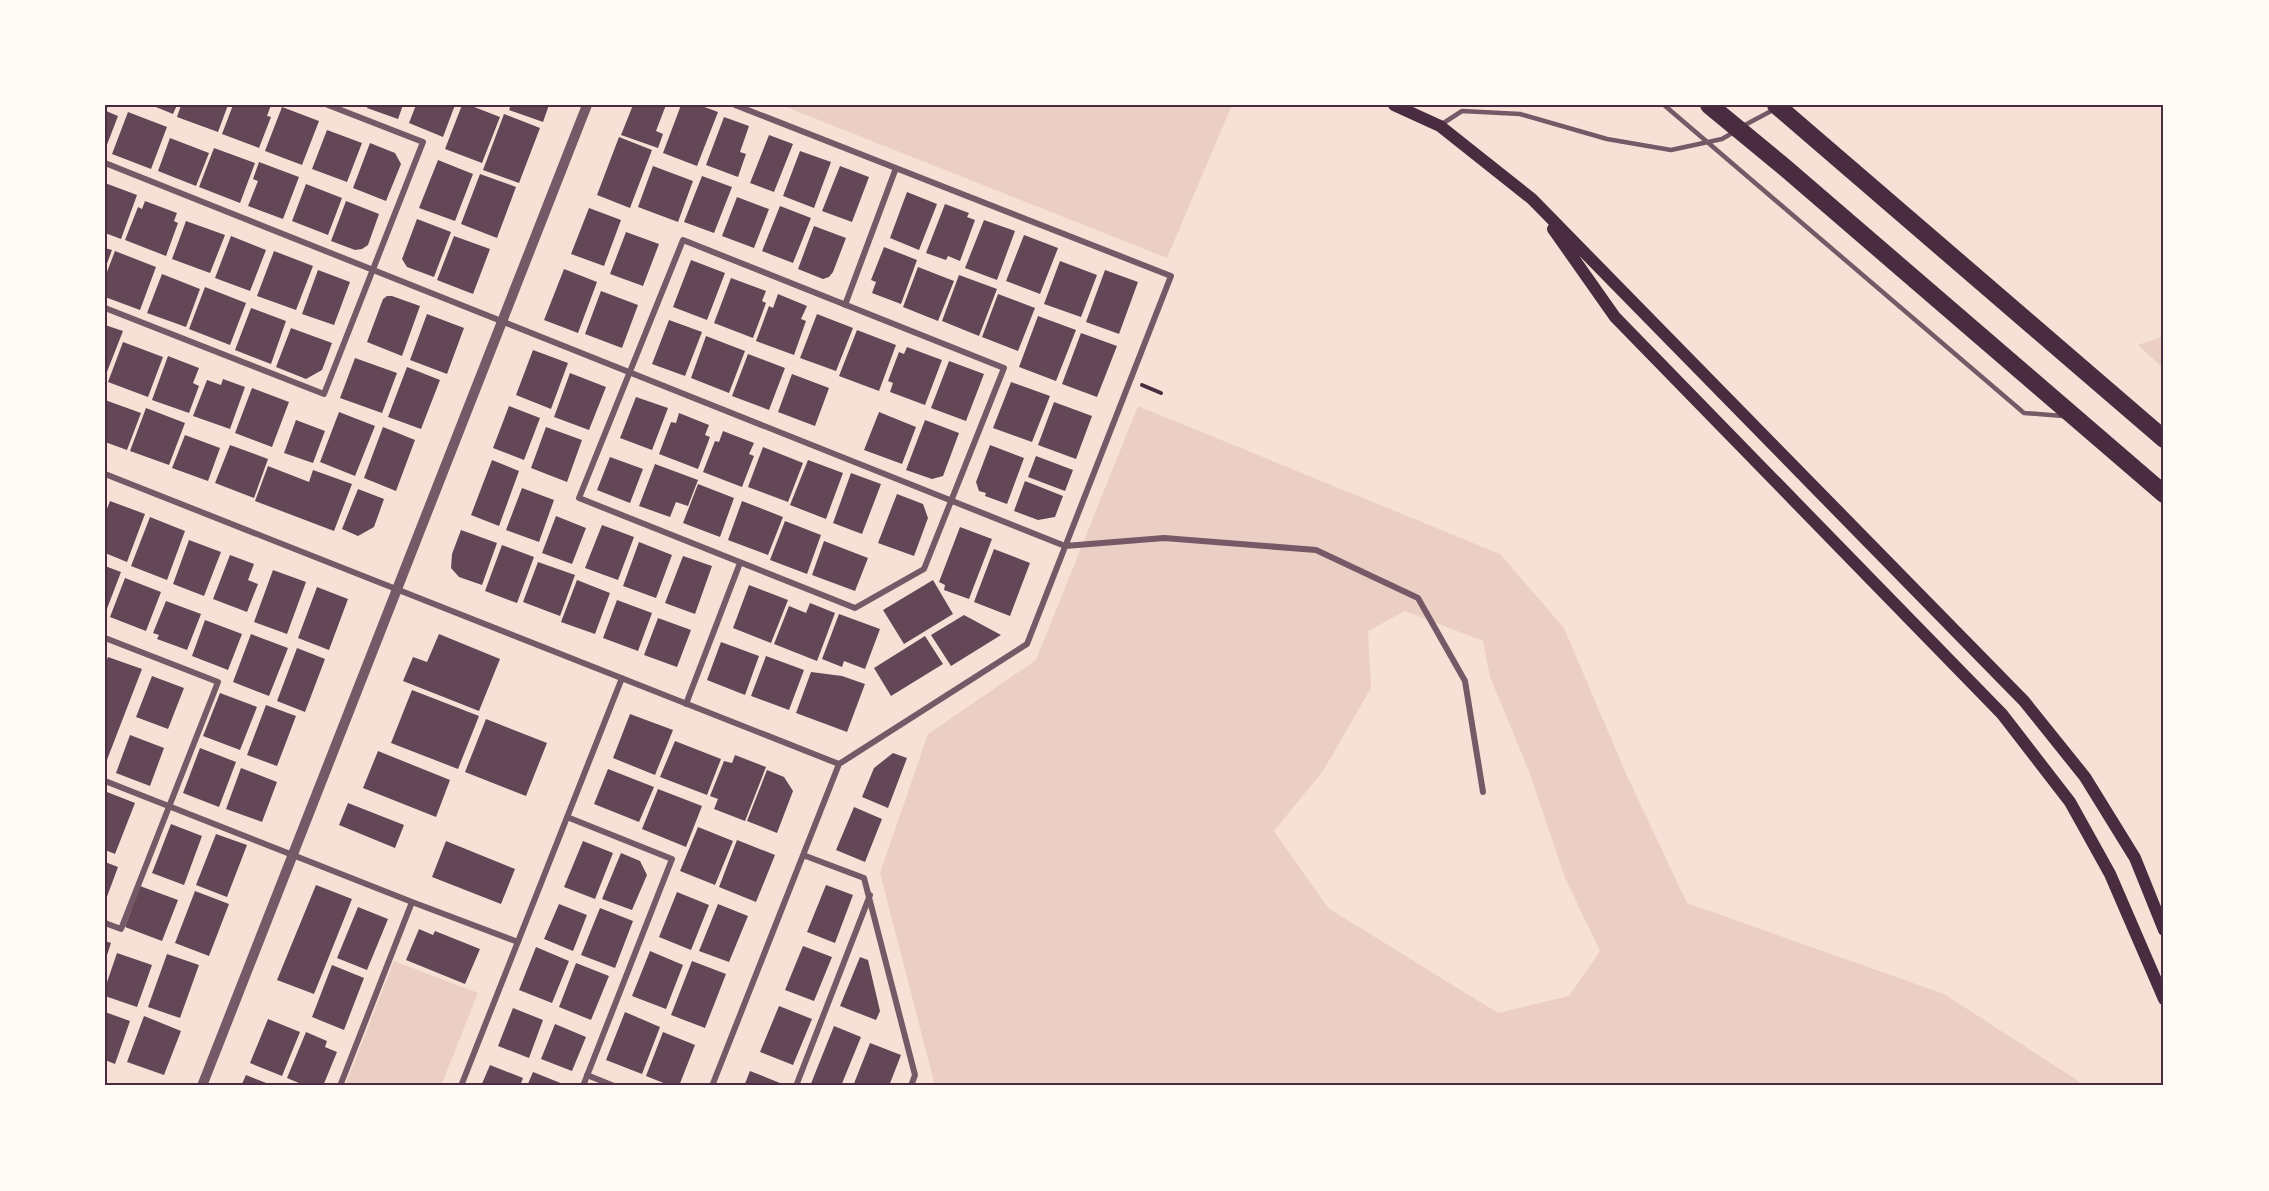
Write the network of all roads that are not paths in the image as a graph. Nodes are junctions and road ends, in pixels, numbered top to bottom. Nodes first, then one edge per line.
1 (328, 105) edge
2 (588, 105) edge
3 (735, 105) edge
4 (1394, 105) edge
5 (1664, 105) edge
6 (1709, 105) edge
7 (1776, 105) edge
8 (1781, 105) edge
9 (1440, 126) junction
10 (105, 164) edge
11 (896, 168) junction
12 (1532, 199) junction
13 (373, 270) junction
14 (845, 305) junction
15 (105, 308) edge
16 (502, 321) junction
17 (630, 372) junction
18 (2073, 416) junction
19 (2164, 439) edge
20 (105, 474) edge
21 (2164, 494) edge
22 (951, 500) junction
23 (1065, 546) junction
24 (740, 563) junction
25 (397, 589) junction
26 (105, 638) edge
27 (622, 678) junction
28 (686, 704) junction
29 (839, 764) junction
30 (105, 781) edge
31 (1483, 792) dead end
32 (169, 807) junction
33 (567, 818) junction
34 (291, 855) junction
35 (803, 855) junction
36 (870, 895) junction
37 (412, 902) junction
38 (105, 923) edge
39 (2164, 930) edge
40 (518, 942) junction
41 (2164, 999) edge
42 (587, 1075) junction
43 (202, 1086) edge
44 (340, 1086) edge
45 (461, 1086) edge
46 (583, 1086) edge
47 (614, 1086) edge
48 (712, 1086) edge
49 (796, 1086) edge
50 (911, 1086) edge

1 - 13 street
2 - 16 street
3 - 11 street
4 - 9 main road
5 - 18 lane
6 - 18 highway
7 - 19 highway
8 - 9 lane
9 - 12 main road
10 - 13 street
11 - 14 street
11 - 23 street
12 - 39 main road
12 - 41 main road
13 - 15 street
13 - 16 street
14 - 17 street
14 - 22 street
16 - 17 street
16 - 25 street
17 - 22 street
17 - 24 street
18 - 21 highway
20 - 25 street
22 - 23 street
22 - 24 street
23 - 29 street
23 - 31 street
24 - 28 street
25 - 27 street
25 - 34 street
26 - 32 street
27 - 28 street
27 - 33 street
28 - 29 street
29 - 35 street
30 - 32 street
32 - 34 street
32 - 38 street
33 - 40 street
33 - 42 street
34 - 37 street
34 - 43 street
35 - 36 street
35 - 48 street
36 - 49 street
36 - 50 street
37 - 40 street
37 - 44 street
40 - 45 street
42 - 46 street
42 - 47 street

